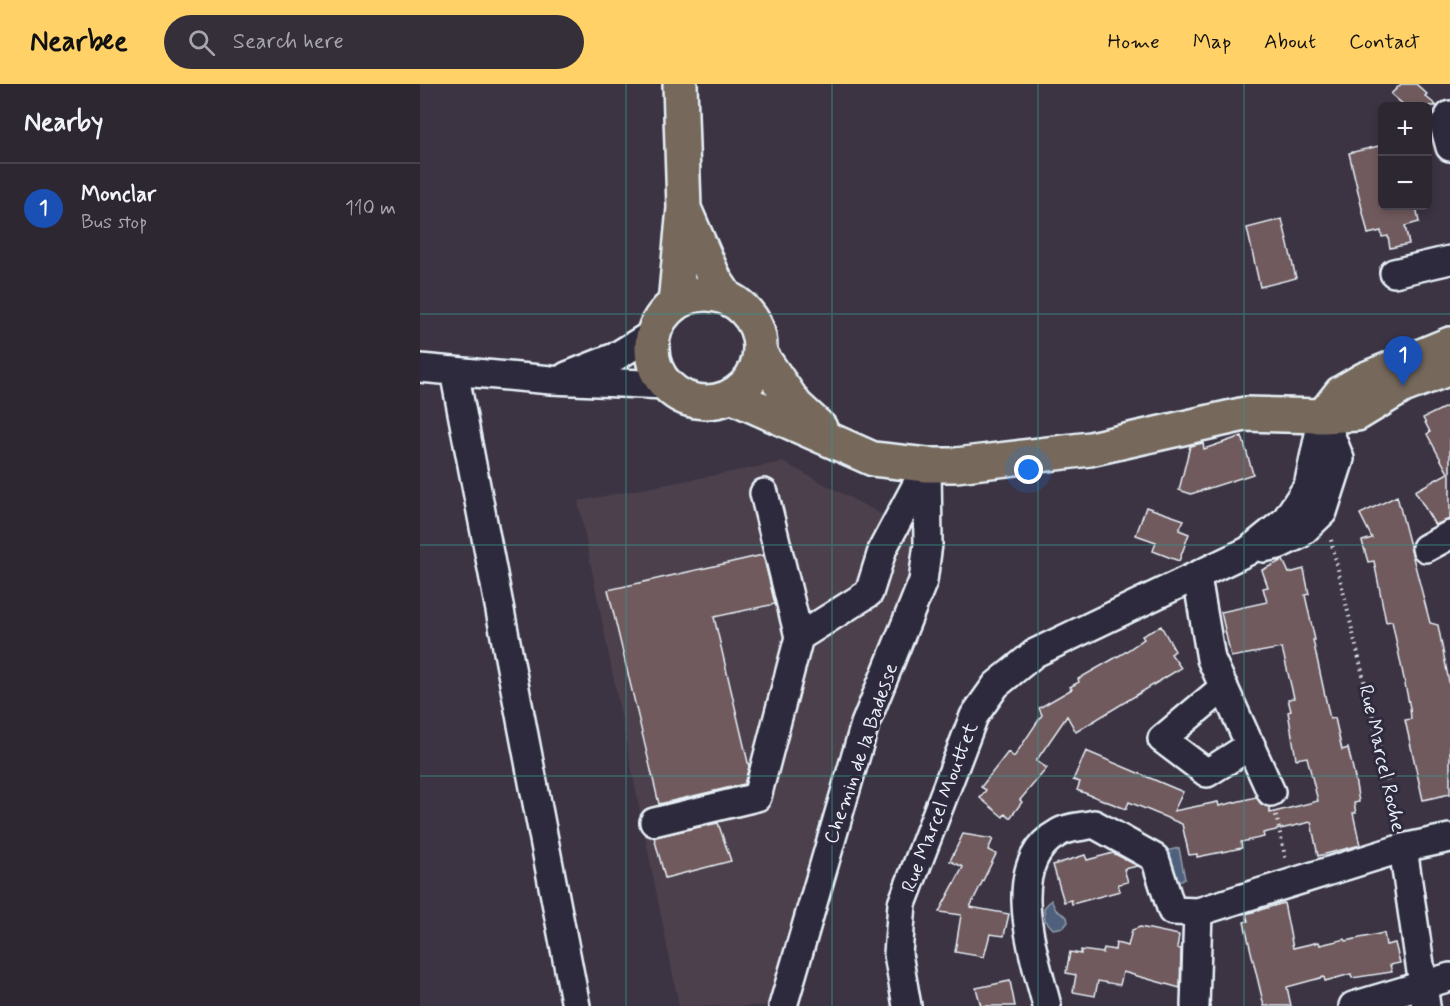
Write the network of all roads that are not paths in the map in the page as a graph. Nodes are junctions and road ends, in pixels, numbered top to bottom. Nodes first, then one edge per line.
1 (680, 84) edge
2 (1450, 115) edge
3 (1450, 147) edge
4 (684, 208) junction
5 (1450, 260) edge
6 (1395, 273) dead end
7 (727, 298) junction
8 (675, 304) junction
9 (654, 333) junction
10 (1450, 344) edge
11 (760, 354) junction
12 (420, 368) edge
13 (1450, 368) edge
14 (454, 371) junction
15 (551, 380) junction
16 (666, 385) junction
17 (731, 396) junction
18 (1323, 416) junction
19 (832, 439) junction
20 (927, 465) junction
21 (764, 493) dead end
22 (1450, 535) edge
23 (1426, 548) dead end
24 (1248, 551) junction
25 (1197, 577) junction
26 (799, 637) junction
27 (1224, 687) junction
28 (1251, 745) junction
29 (1271, 792) road end
30 (654, 822) dead end
31 (1450, 838) edge
32 (1403, 848) junction
33 (1198, 912) junction
34 (1450, 977) edge
35 (1424, 996) edge
36 (576, 1006) edge
37 (783, 1006) edge
38 (907, 1006) edge
39 (1047, 1006) edge
40 (1195, 1006) edge
41 (1353, 1006) edge

1 - 4 main road
2 - 3 street
4 - 7 main road
4 - 8 main road
5 - 6 street
7 - 8 main road
7 - 11 main road
8 - 9 main road
9 - 15 street
9 - 16 main road
10 - 18 main road
11 - 17 main road
11 - 19 main road
12 - 14 street
13 - 18 main road
14 - 15 street
14 - 36 street
15 - 16 street
16 - 17 main road
17 - 19 main road
18 - 20 main road
18 - 24 street, Rue Marcel Mouttet
18 - 24 street, Rue Marcel Mouttet
19 - 20 main road
20 - 26 street
20 - 37 street, Chemin de la Badesse
21 - 26 street
22 - 23 street
24 - 25 street, Rue Marcel Mouttet
25 - 27 street
25 - 38 street, Rue Marcel Mouttet
26 - 30 street
27 - 28 street
27 - 28 street
28 - 29 street
31 - 32 street
32 - 33 street
32 - 35 street, Rue Marcel Roche
33 - 39 street
33 - 40 street
34 - 35 street
35 - 41 street

